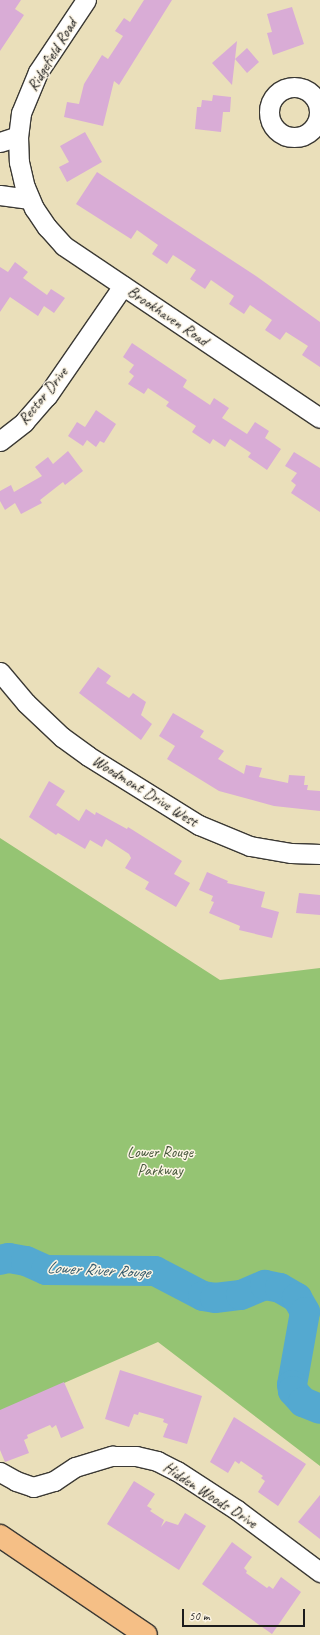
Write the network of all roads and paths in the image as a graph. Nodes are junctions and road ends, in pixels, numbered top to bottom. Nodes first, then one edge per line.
1 (86, 0) edge
2 (18, 136) junction
3 (0, 142) edge
4 (21, 172) joint
5 (0, 195) edge
6 (30, 199) junction
7 (123, 286) junction
8 (320, 418) edge
9 (0, 441) edge
10 (1, 676) edge
11 (320, 854) edge
12 (0, 1472) edge
13 (0, 1536) edge
14 (320, 1572) edge
15 (146, 1635) edge

1 - 2 street, Ridgefield Road
2 - 3 street
2 - 4 street, Ridgefield Road
4 - 6 street, Brookhaven Road
5 - 6 street
6 - 7 street, Brookhaven Road
7 - 8 street, Brookhaven Road
7 - 9 street, Rector Drive
10 - 11 street, Woodmont Drive West
12 - 14 street, Hidden Woods Drive
13 - 15 main road

